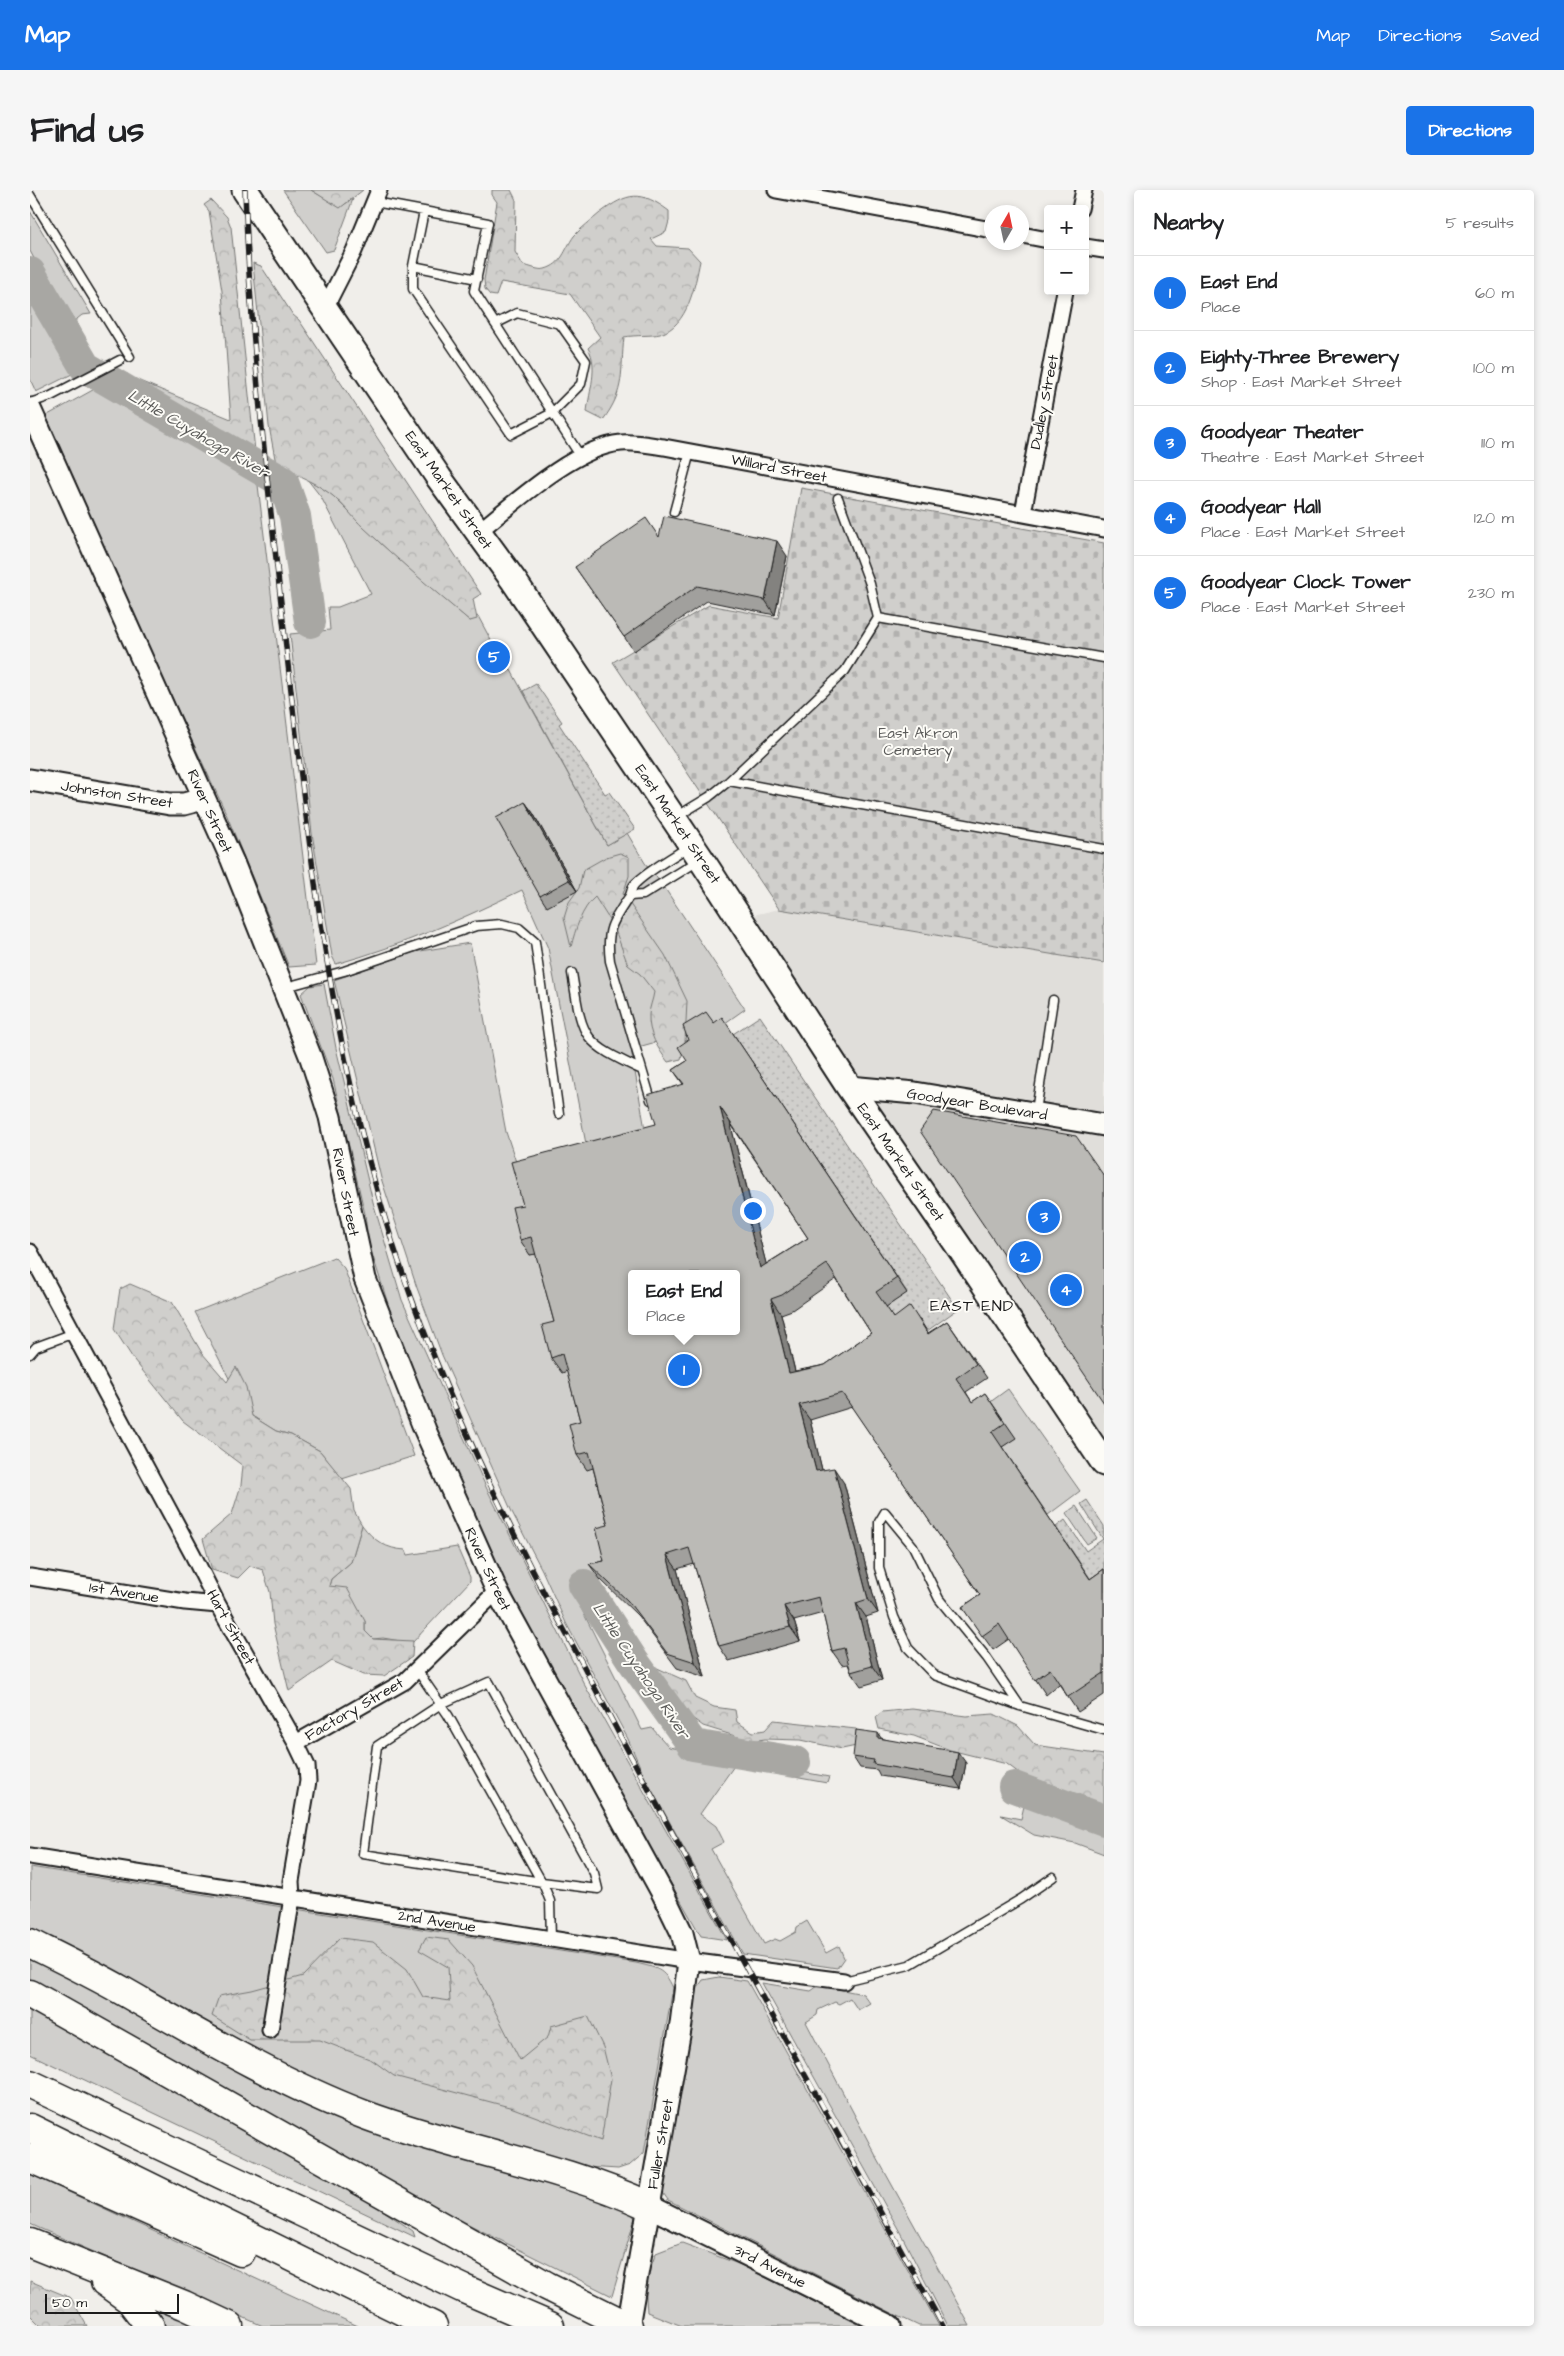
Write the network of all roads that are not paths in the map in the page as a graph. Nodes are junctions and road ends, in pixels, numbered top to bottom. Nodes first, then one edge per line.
1 (245, 190) edge
2 (776, 190) edge
3 (1084, 190) edge
4 (30, 195) edge
5 (377, 196) edge
6 (1081, 205) edge
7 (424, 211) junction
8 (984, 229) edge
9 (1029, 236) edge
10 (1044, 239) edge
11 (1089, 248) edge
12 (1104, 250) edge
13 (412, 266) junction
14 (477, 279) junction
15 (1064, 295) edge
16 (325, 308) junction
17 (495, 324) junction
18 (130, 357) dead end
19 (120, 360) dead end
20 (30, 403) edge
21 (30, 409) edge
22 (552, 413) junction
23 (690, 452) junction
24 (581, 457) junction
25 (838, 498) dead end
26 (674, 512) dead end
27 (1023, 513) junction
28 (1104, 529) edge
29 (478, 532) junction
30 (878, 618) junction
31 (1104, 658) edge
32 (30, 780) edge
33 (729, 781) junction
34 (203, 799) junction
35 (674, 818) junction
36 (1104, 849) edge
37 (696, 851) junction
38 (630, 896) junction
39 (572, 973) dead end
40 (284, 988) junction
41 (1053, 1000) dead end
42 (642, 1070) junction
43 (849, 1087) junction
44 (651, 1100) edge
45 (1036, 1113) junction
46 (559, 1114) dead end
47 (1104, 1126) edge
48 (30, 1252) edge
49 (34, 1270) edge
50 (74, 1332) junction
51 (30, 1354) edge
52 (1104, 1463) edge
53 (30, 1577) edge
54 (497, 1591) junction
55 (218, 1605) junction
56 (417, 1670) junction
57 (441, 1704) junction
58 (1020, 1706) junction
59 (1104, 1730) edge
60 (296, 1743) junction
61 (30, 1856) edge
62 (1053, 1877) dead end
63 (542, 1882) junction
64 (292, 1898) junction
65 (551, 1939) junction
66 (30, 1943) edge
67 (689, 1961) junction
68 (844, 1981) joint
69 (30, 1994) edge
70 (270, 2030) dead end
71 (30, 2084) edge
72 (30, 2128) edge
73 (30, 2158) edge
74 (649, 2206) junction
75 (30, 2243) edge
76 (73, 2260) junction
77 (617, 2321) edge
78 (150, 2326) edge
79 (228, 2326) edge
80 (433, 2326) edge
81 (550, 2326) edge
82 (890, 2326) edge

1 - 16 main road, East Market Street
2 - 8 street
3 - 6 street
4 - 18 lane
5 - 7 lane
5 - 16 street
7 - 13 lane
7 - 14 lane
9 - 10 street
11 - 12 street
13 - 14 lane
13 - 22 lane
14 - 17 lane
15 - 27 street, Dudley Street
16 - 29 main road, East Market Street
17 - 22 lane
17 - 22 lane
19 - 20 lane
21 - 34 street, River Street
22 - 24 lane
23 - 24 street, Willard Street
23 - 26 lane
23 - 27 street, Willard Street
24 - 29 street, Willard Street
25 - 30 lane
27 - 28 street, Willard Street
29 - 35 main road, East Market Street
30 - 31 lane
30 - 33 lane
32 - 34 street, Johnston Street
33 - 35 lane
33 - 36 lane
34 - 40 street, River Street
35 - 37 main road, East Market Street
37 - 38 lane
37 - 38 lane
37 - 43 main road, East Market Street
38 - 42 lane
39 - 42 lane
40 - 46 lane
40 - 54 street, River Street
41 - 45 lane
42 - 44 lane
43 - 45 street, Goodyear Boulevard
43 - 52 main road, East Market Street
45 - 47 street, Goodyear Boulevard
48 - 49 street, Hart Street
49 - 50 street, Hart Street
50 - 51 lane
50 - 55 street, Hart Street
53 - 55 street, 1st Avenue
54 - 56 street, Factory Street
54 - 67 street, River Street
55 - 60 street, Hart Street
56 - 57 lane
56 - 60 street, Factory Street
57 - 63 lane
57 - 63 lane
57 - 63 lane
58 - 58 lane
58 - 59 lane
60 - 64 street, Hart Street
61 - 64 street, 2nd Avenue
62 - 68 lane
63 - 65 lane
64 - 65 street, 2nd Avenue
64 - 70 street, Hart Street
65 - 67 street, 2nd Avenue
66 - 74 highway
67 - 68 street, 2nd Avenue
67 - 74 street, Fuller Street
69 - 77 highway
71 - 81 highway
72 - 80 highway
73 - 80 highway
74 - 77 street, Fuller Street
74 - 82 street, 3rd Avenue
75 - 76 highway
76 - 78 highway
76 - 79 highway

